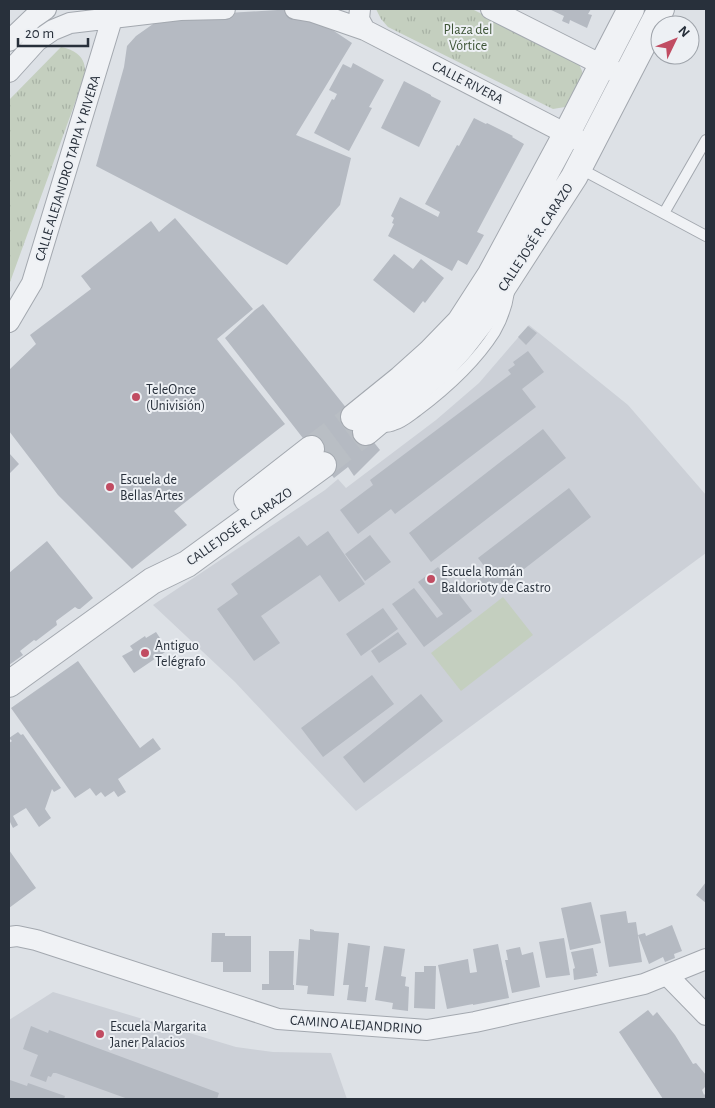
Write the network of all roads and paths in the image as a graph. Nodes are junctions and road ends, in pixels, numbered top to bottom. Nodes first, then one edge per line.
1 (46, 9) edge
2 (225, 9) edge
3 (295, 9) edge
4 (360, 9) edge
5 (491, 9) edge
6 (631, 9) edge
7 (661, 9) edge
8 (114, 14) edge
9 (366, 30) junction
10 (9, 41) edge
11 (602, 66) junction
12 (9, 72) edge
13 (626, 76) junction
14 (567, 133) junction
15 (706, 140) edge
16 (585, 158) junction
17 (664, 213) junction
18 (706, 236) edge
19 (9, 322) edge
20 (317, 457) tunnel mouth
21 (9, 684) edge
22 (9, 937) edge
23 (706, 959) edge
24 (667, 974) junction
25 (706, 1015) edge

1 - 10 street
2 - 8 street
3 - 9 street, CALLE RIVERA
4 - 9 street
5 - 11 street
6 - 11 street, CALLE JOSÉ R. CARAZO
7 - 13 street, CALLE JOSÉ R. CARAZO
8 - 12 street
8 - 19 street, CALLE ALEJANDRO TAPIA Y RIVERA
9 - 14 street, CALLE RIVERA
11 - 13 street
11 - 14 street, CALLE JOSÉ R. CARAZO
13 - 16 street, CALLE JOSÉ R. CARAZO
14 - 16 street, CALLE RIVERA
14 - 16 street, CALLE JOSÉ R. CARAZO
15 - 17 lane
16 - 17 lane
17 - 18 lane
20 - 21 street, CALLE JOSÉ R. CARAZO
22 - 24 street, CAMINO ALEJANDRINO
23 - 24 street, CAMINO ALEJANDRINO
24 - 25 street

